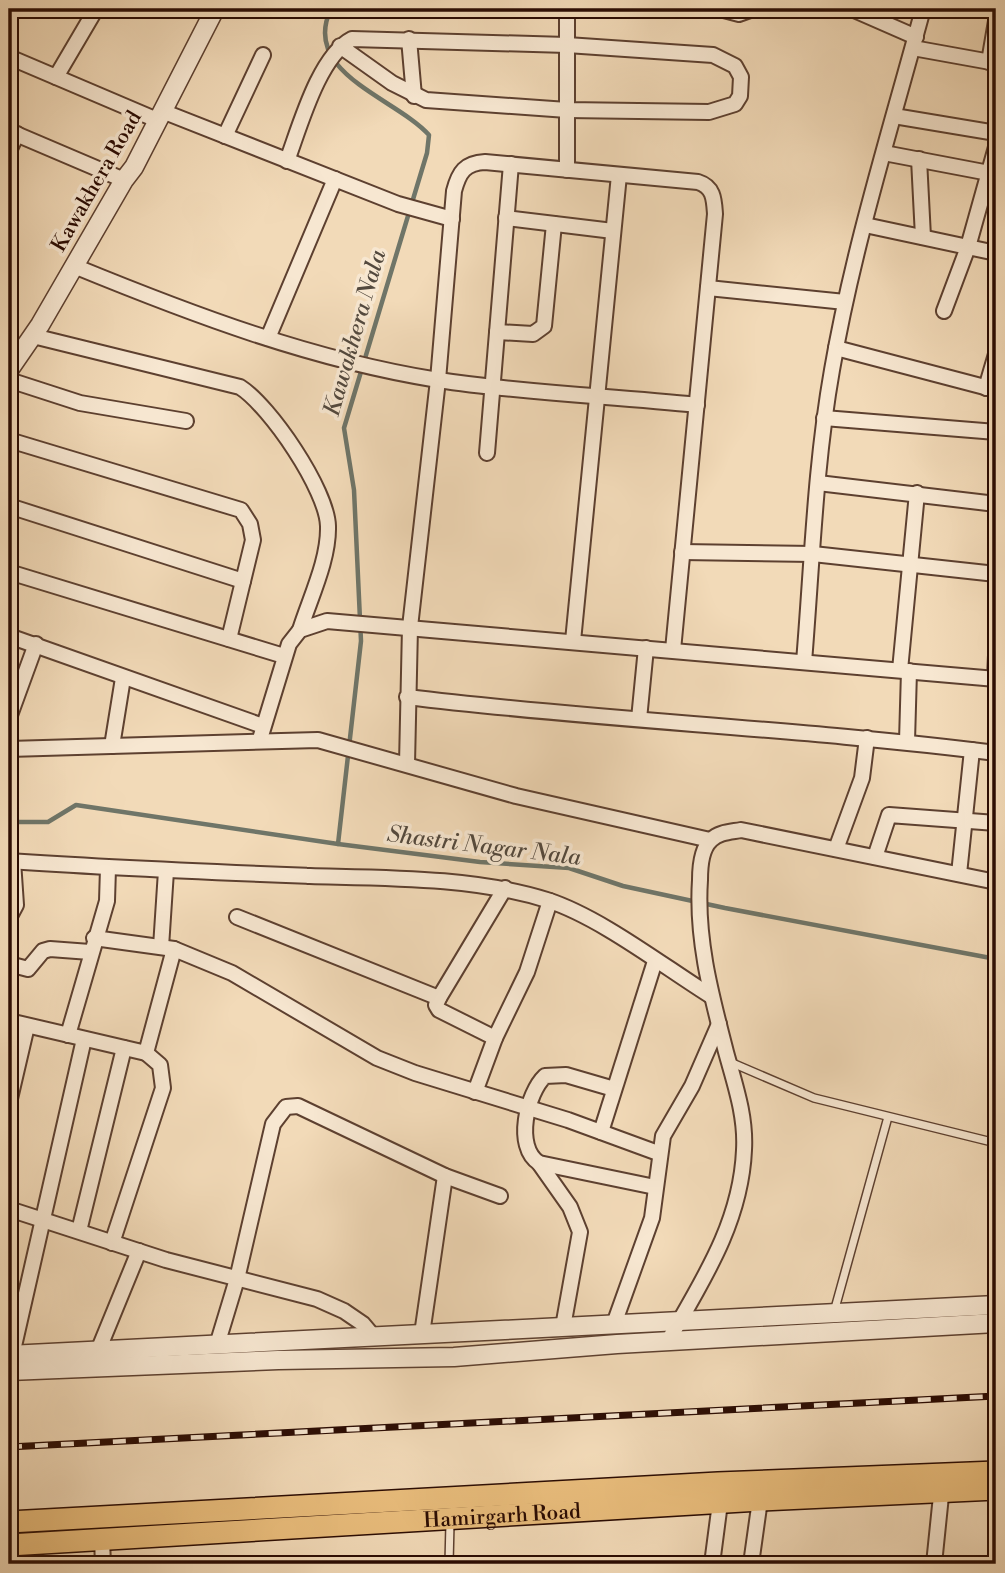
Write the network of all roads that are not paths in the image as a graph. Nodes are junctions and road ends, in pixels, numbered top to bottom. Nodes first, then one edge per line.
1 (14, 9) edge
2 (96, 9) edge
3 (215, 9) edge
4 (567, 9) edge
5 (720, 9) edge
6 (753, 9) edge
7 (852, 9) edge
8 (923, 9) edge
9 (9, 19) edge
10 (996, 21) edge
11 (409, 39) junction
12 (914, 43) junction
13 (567, 46) junction
14 (336, 52) junction
15 (263, 55) dead end
16 (9, 57) edge
17 (993, 63) edge
18 (56, 77) junction
19 (414, 96) junction
20 (567, 110) junction
21 (160, 116) junction
22 (894, 116) junction
23 (13, 132) edge
24 (996, 134) edge
25 (225, 136) junction
26 (996, 147) edge
27 (9, 151) edge
28 (884, 153) junction
29 (919, 159) junction
30 (287, 161) junction
31 (511, 164) junction
32 (567, 170) junction
33 (989, 173) junction
34 (619, 175) junction
35 (335, 179) junction
36 (124, 180) junction
37 (506, 218) junction
38 (452, 219) junction
39 (554, 224) junction
40 (865, 225) junction
41 (613, 231) junction
42 (923, 237) junction
43 (968, 247) junction
44 (996, 253) edge
45 (74, 266) junction
46 (708, 288) junction
47 (845, 302) junction
48 (944, 311) dead end
49 (496, 332) junction
50 (33, 336) junction
51 (268, 338) junction
52 (836, 348) junction
53 (996, 354) edge
54 (9, 370) edge
55 (9, 380) edge
56 (438, 380) junction
57 (492, 385) junction
58 (991, 389) edge
59 (596, 395) junction
60 (696, 405) junction
61 (824, 418) junction
62 (186, 421) dead end
63 (996, 432) edge
64 (9, 440) edge
65 (487, 453) dead end
66 (818, 483) junction
67 (917, 493) junction
68 (996, 503) edge
69 (9, 506) edge
70 (682, 552) junction
71 (813, 554) junction
72 (910, 565) junction
73 (9, 572) edge
74 (996, 574) edge
75 (243, 581) junction
76 (410, 627) junction
77 (299, 630) junction
78 (9, 636) edge
79 (229, 639) junction
80 (573, 642) junction
81 (36, 644) junction
82 (646, 648) junction
83 (673, 650) junction
84 (996, 655) edge
85 (285, 656) junction
86 (804, 662) junction
87 (905, 670) junction
88 (123, 678) junction
89 (996, 679) edge
90 (407, 697) junction
91 (9, 718) edge
92 (639, 719) junction
93 (262, 733) junction
94 (867, 737) junction
95 (907, 741) junction
96 (112, 746) junction
97 (9, 749) edge
98 (972, 750) junction
99 (996, 753) edge
100 (407, 764) junction
101 (965, 820) junction
102 (996, 823) edge
103 (710, 841) junction
104 (836, 849) junction
105 (875, 857) junction
106 (11, 861) edge
107 (108, 868) junction
108 (166, 871) junction
109 (960, 874) junction
110 (996, 882) edge
111 (505, 888) junction
112 (550, 901) junction
113 (237, 917) dead end
114 (9, 918) edge
115 (92, 945) junction
116 (167, 948) junction
117 (655, 961) junction
118 (9, 964) edge
119 (711, 996) junction
120 (439, 998) junction
121 (9, 1021) edge
122 (719, 1024) junction
123 (27, 1026) junction
124 (68, 1035) junction
125 (495, 1038) junction
126 (84, 1039) junction
127 (124, 1048) junction
128 (146, 1053) junction
129 (729, 1062) junction
130 (614, 1090) junction
131 (475, 1092) junction
132 (9, 1103) edge
133 (528, 1108) junction
134 (888, 1117) junction
135 (601, 1132) junction
136 (996, 1143) edge
137 (658, 1153) junction
138 (539, 1163) junction
139 (445, 1176) junction
140 (655, 1187) junction
141 (499, 1196) dead end
142 (9, 1209) edge
143 (43, 1218) junction
144 (79, 1231) junction
145 (111, 1243) junction
146 (139, 1251) junction
147 (237, 1279) junction
148 (996, 1305) edge
149 (834, 1313) junction
150 (679, 1321) junction
151 (996, 1323) edge
152 (614, 1324) junction
153 (564, 1327) junction
154 (422, 1334) junction
155 (374, 1337) junction
156 (668, 1340) junction
157 (217, 1345) junction
158 (98, 1350) junction
159 (10, 1360) edge
160 (996, 1472) edge
161 (942, 1483) junction
162 (996, 1489) edge
163 (760, 1500) junction
164 (720, 1503) junction
165 (450, 1518) junction
166 (9, 1522) edge
167 (102, 1539) junction
168 (9, 1545) edge
169 (103, 1564) edge
170 (449, 1564) edge
171 (712, 1564) edge
172 (751, 1564) edge
173 (934, 1564) edge

1 - 9 street
2 - 18 street
3 - 21 street, Kawakhera Road
4 - 13 street
5 - 6 street
7 - 12 street
8 - 12 street
10 - 17 street
11 - 13 street
11 - 14 street
11 - 19 street
12 - 17 street
12 - 22 street
13 - 20 street
13 - 20 street
14 - 19 street
14 - 30 street
15 - 25 street
16 - 18 street
18 - 21 street
19 - 20 street
20 - 32 street
21 - 25 street
21 - 36 street, Kawakhera Road
22 - 24 street
22 - 28 street
23 - 27 street
23 - 36 street
25 - 30 street
26 - 33 street
28 - 29 street
28 - 40 street
29 - 33 street
29 - 42 street
30 - 35 street
31 - 32 street
31 - 37 street
31 - 38 street
32 - 34 street
33 - 43 street
34 - 41 street
34 - 46 street
35 - 38 street
35 - 51 street
36 - 45 street, Kawakhera Road
37 - 39 street
37 - 49 street
38 - 56 street
39 - 41 street
39 - 49 street
40 - 42 street
40 - 47 street
41 - 59 street
42 - 43 street
43 - 44 street
43 - 48 street
45 - 50 street, Kawakhera Road
45 - 51 street
46 - 47 street
46 - 60 street
47 - 52 street
49 - 57 street
50 - 54 street, Kawakhera Road
50 - 77 street
51 - 56 street
52 - 58 street
52 - 61 street
53 - 58 street
55 - 62 street
56 - 57 street
56 - 76 street
57 - 59 street
57 - 65 street
59 - 60 street
59 - 80 street
60 - 70 street
61 - 63 street
61 - 66 street
64 - 75 street
66 - 67 street
66 - 71 street
67 - 68 street
67 - 72 street
69 - 75 street
70 - 71 street
70 - 83 street
71 - 72 street
71 - 86 street
72 - 74 street
72 - 87 street
73 - 79 street
75 - 79 street
76 - 77 street
76 - 80 street
76 - 90 street
77 - 85 street
78 - 81 street
79 - 85 street
80 - 82 street
81 - 88 street
81 - 91 street
82 - 83 street
82 - 92 street
83 - 86 street
84 - 89 street
85 - 93 street
86 - 87 street
87 - 89 street
87 - 95 street
88 - 93 street
88 - 96 street
90 - 92 street
90 - 100 street
92 - 94 street
93 - 96 street
93 - 100 street
94 - 95 street
94 - 104 street
95 - 98 street
96 - 97 street
98 - 99 street
98 - 101 street
100 - 103 street
101 - 102 street
101 - 105 street
101 - 109 street
103 - 104 street
103 - 119 street
104 - 105 street
105 - 109 street
106 - 107 street
106 - 114 street
107 - 108 street
107 - 115 street
108 - 111 street
108 - 116 street
109 - 110 street
111 - 112 street
111 - 120 street
112 - 117 street
112 - 125 street
113 - 120 street
115 - 116 street
115 - 118 street
115 - 124 street
116 - 128 street
116 - 131 street
117 - 119 street
117 - 130 street
119 - 122 street
120 - 125 street
121 - 123 street
122 - 129 street
122 - 137 street
123 - 124 street
123 - 132 street
124 - 126 street
125 - 131 street
126 - 127 street
126 - 143 street
127 - 128 street
127 - 144 street
128 - 145 street
129 - 134 lane
129 - 150 street
130 - 133 street
130 - 135 street
131 - 133 street
133 - 135 street
133 - 138 street
134 - 136 lane
134 - 149 lane
135 - 137 street
137 - 140 street
138 - 140 street
138 - 153 street
139 - 141 street
139 - 147 street
139 - 154 street
140 - 152 street
142 - 143 street
143 - 144 street
143 - 159 street
144 - 145 street
145 - 146 street
146 - 147 street
146 - 158 street
147 - 155 street
147 - 157 street
148 - 149 street
149 - 150 street
150 - 152 street
150 - 156 street
151 - 156 street
152 - 153 street
153 - 154 street
154 - 155 street
155 - 157 street
156 - 159 street
157 - 158 street
158 - 159 street
160 - 161 main road, Hamirgarh Road
161 - 162 main road, Hamirgarh Road
161 - 163 main road, Hamirgarh Road
161 - 166 main road, Hamirgarh Road
161 - 173 street
163 - 164 main road, Hamirgarh Road
163 - 172 street
164 - 165 main road, Hamirgarh Road
164 - 171 street
165 - 167 main road, Hamirgarh Road
165 - 170 lane
167 - 168 main road, Hamirgarh Road
167 - 169 street

